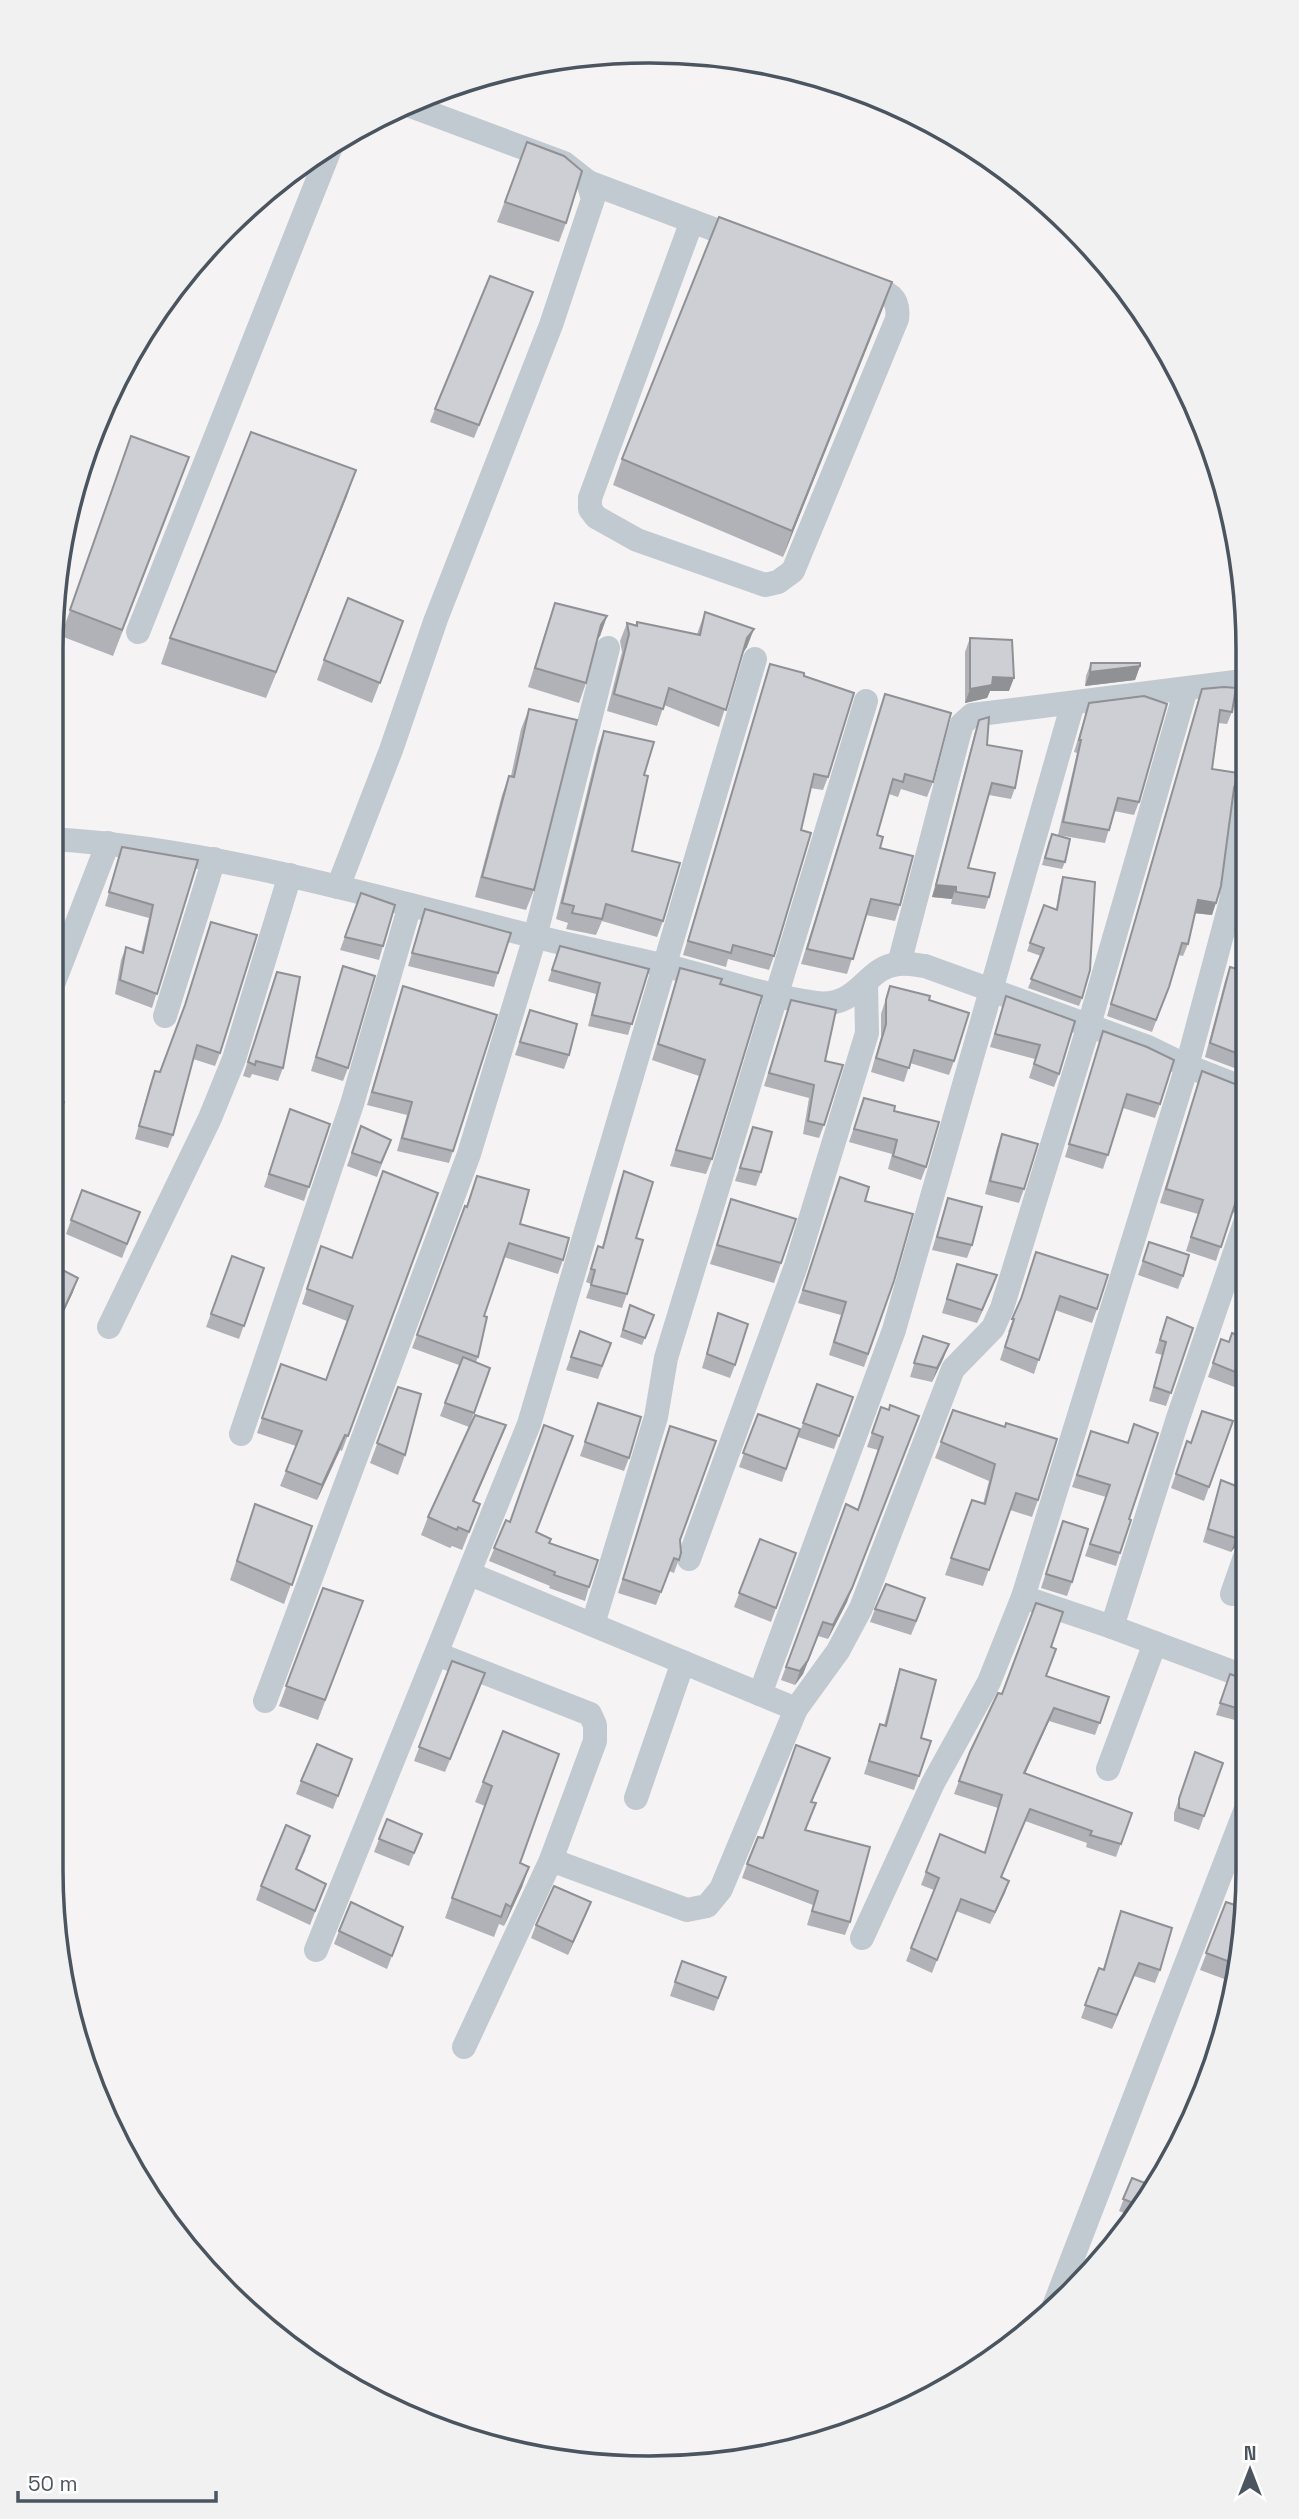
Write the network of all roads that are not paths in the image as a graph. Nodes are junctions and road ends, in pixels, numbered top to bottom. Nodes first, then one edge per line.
1 (421, 110) edge
2 (325, 161) edge
3 (588, 183) junction
4 (692, 221) junction
5 (767, 249) edge
6 (842, 276) edge
7 (138, 632) dead end
8 (608, 649) dead end
9 (755, 659) dead end
10 (1236, 682) edge
11 (1186, 689) junction
12 (866, 701) dead end
13 (1073, 703) junction
14 (63, 840) edge
15 (107, 843) junction
16 (214, 859) junction
17 (1236, 863) edge
18 (290, 875) junction
19 (338, 887) junction
20 (410, 905) junction
21 (534, 937) junction
22 (63, 958) edge
23 (899, 964) junction
24 (665, 966) junction
25 (866, 983) junction
26 (991, 990) junction
27 (775, 997) junction
28 (164, 1016) dead end
29 (1089, 1025) junction
30 (1186, 1066) junction
31 (1236, 1085) edge
32 (1236, 1249) edge
33 (109, 1327) dead end
34 (241, 1434) dead end
35 (689, 1559) dead end
36 (470, 1574) junction
37 (1236, 1583) edge
38 (1232, 1594) dead end
39 (1023, 1597) junction
40 (593, 1624) junction
41 (1112, 1627) junction
42 (1155, 1643) junction
43 (437, 1654) junction
44 (683, 1662) junction
45 (1236, 1673) edge
46 (760, 1694) junction
47 (265, 1701) dead end
48 (796, 1709) junction
49 (1108, 1769) dead end
50 (636, 1798) dead end
51 (1236, 1834) edge
52 (551, 1860) junction
53 (862, 1938) dead end
54 (316, 1950) dead end
55 (464, 2047) dead end
56 (1062, 2286) edge

1 - 3 street
2 - 7 street
3 - 4 street
3 - 19 street
4 - 5 street
4 - 6 street
8 - 21 street
9 - 24 street
10 - 11 street
11 - 13 street
11 - 29 street
12 - 27 street
13 - 23 street
13 - 26 street
14 - 15 street
15 - 16 street
15 - 22 street
16 - 18 street
16 - 28 street
17 - 30 street
18 - 19 street
18 - 33 street
19 - 20 street
20 - 21 street
20 - 34 street
21 - 24 street
21 - 47 street
23 - 25 street
23 - 26 street
24 - 27 street
24 - 36 street
25 - 27 street
25 - 35 street
26 - 29 street
26 - 46 street
27 - 40 street
29 - 30 street
29 - 48 street
30 - 31 street
30 - 39 street
32 - 41 street
36 - 40 street
36 - 43 street
37 - 38 street
39 - 41 street
39 - 53 street
40 - 44 street
41 - 42 street
42 - 45 street
42 - 49 street
43 - 52 street
43 - 54 street
44 - 46 street
44 - 50 street
46 - 48 street
48 - 52 street
51 - 56 street
52 - 55 street

